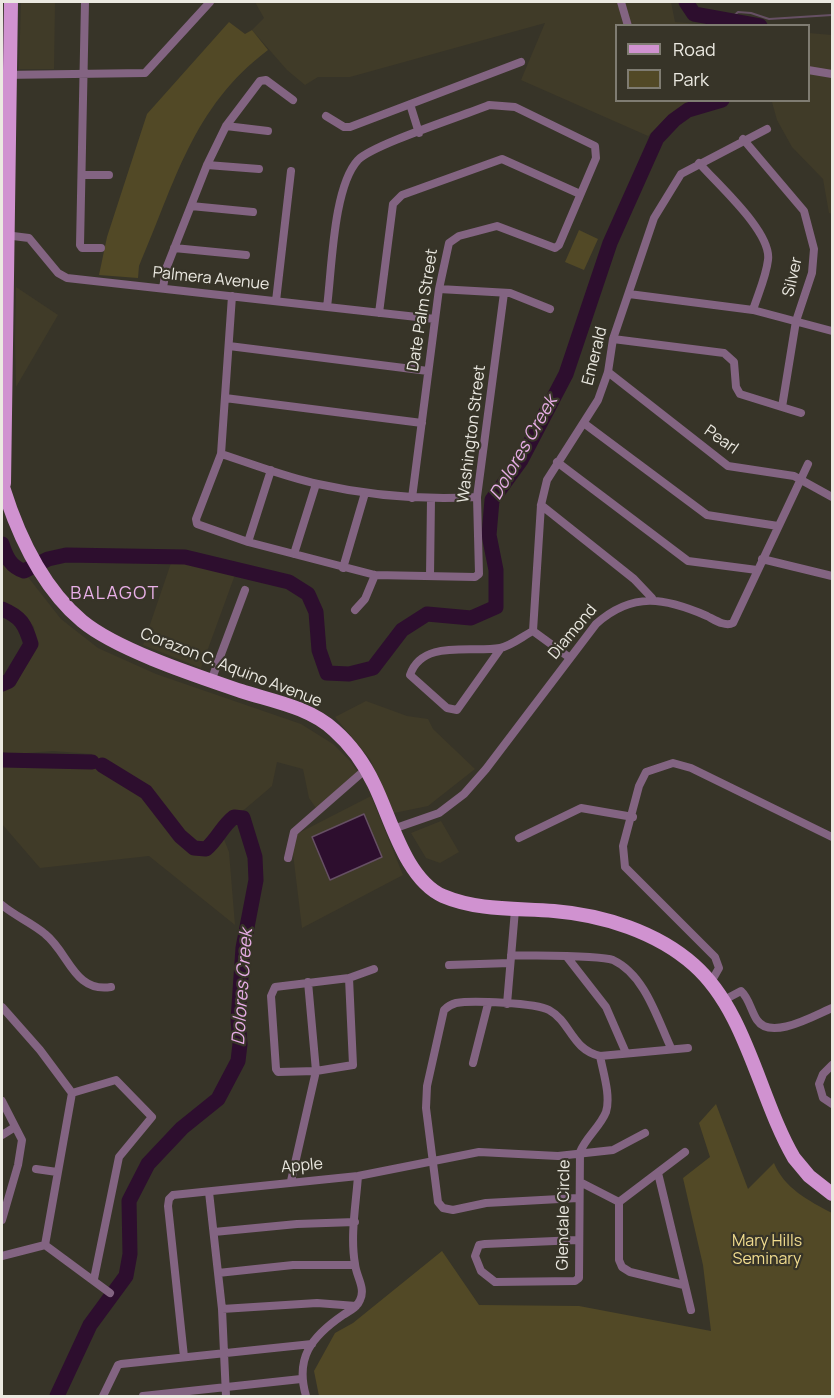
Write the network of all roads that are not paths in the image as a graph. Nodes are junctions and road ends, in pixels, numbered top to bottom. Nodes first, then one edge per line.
1 (11, 2) edge
2 (84, 2) edge
3 (210, 2) edge
4 (621, 2) edge
5 (626, 24) edge
6 (521, 62) dead end
7 (810, 70) edge
8 (832, 74) edge
9 (6, 75) edge
10 (84, 75) junction
11 (293, 100) dead end
12 (410, 104) junction
13 (326, 116) dead end
14 (226, 126) junction
15 (767, 129) dead end
16 (268, 131) dead end
17 (419, 133) junction
18 (743, 139) junction
19 (699, 163) junction
20 (207, 165) junction
21 (259, 169) dead end
22 (291, 171) dead end
23 (82, 175) junction
24 (109, 175) dead end
25 (580, 194) junction
26 (191, 206) junction
27 (253, 212) dead end
28 (4, 235) edge
29 (101, 248) dead end
30 (174, 248) junction
31 (246, 255) dead end
32 (163, 288) junction
33 (439, 289) junction
34 (504, 293) junction
35 (628, 294) junction
36 (232, 296) junction
37 (276, 301) junction
38 (327, 307) junction
39 (550, 309) dead end
40 (753, 310) junction
41 (379, 313) junction
42 (435, 319) junction
43 (796, 321) junction
44 (832, 332) edge
45 (614, 339) junction
46 (229, 346) junction
47 (428, 371) junction
48 (608, 372) junction
49 (225, 398) junction
50 (782, 407) junction
51 (801, 413) dead end
52 (422, 423) junction
53 (585, 424) junction
54 (221, 454) junction
55 (557, 462) junction
56 (808, 464) dead end
57 (272, 470) junction
58 (801, 479) junction
59 (3, 482) edge
60 (316, 484) junction
61 (365, 493) junction
62 (477, 497) junction
63 (832, 497) edge
64 (412, 498) junction
65 (431, 500) junction
66 (541, 505) junction
67 (2, 508) edge
68 (13, 517) junction
69 (778, 526) junction
70 (248, 542) junction
71 (294, 554) junction
72 (762, 559) junction
73 (343, 568) junction
74 (757, 570) junction
75 (375, 575) junction
76 (430, 576) junction
77 (832, 576) edge
78 (245, 590) dead end
79 (652, 598) junction
80 (356, 610) dead end
81 (533, 631) junction
82 (501, 648) junction
83 (570, 658) junction
84 (211, 681) junction
85 (366, 769) junction
86 (633, 817) junction
87 (393, 829) junction
88 (832, 837) edge
89 (519, 838) dead end
90 (288, 858) dead end
91 (2, 905) edge
92 (515, 910) junction
93 (567, 957) junction
94 (510, 959) junction
95 (449, 965) dead end
96 (374, 969) dead end
97 (349, 978) junction
98 (309, 982) junction
99 (711, 982) junction
100 (111, 987) dead end
101 (724, 999) junction
102 (488, 1004) junction
103 (507, 1004) junction
104 (2, 1007) edge
105 (832, 1008) edge
106 (670, 1048) junction
107 (688, 1048) dead end
108 (626, 1053) junction
109 (600, 1056) junction
110 (473, 1063) dead end
111 (832, 1065) edge
112 (316, 1071) junction
113 (72, 1093) junction
114 (2, 1101) edge
115 (832, 1104) edge
116 (15, 1127) junction
117 (645, 1133) dead end
118 (2, 1135) edge
119 (580, 1152) junction
120 (685, 1152) dead end
121 (432, 1160) junction
122 (36, 1169) dead end
123 (57, 1172) junction
124 (658, 1173) junction
125 (358, 1176) junction
126 (291, 1182) junction
127 (580, 1182) junction
128 (209, 1191) junction
129 (832, 1194) edge
130 (578, 1198) junction
131 (619, 1202) junction
132 (2, 1220) edge
133 (355, 1222) junction
134 (214, 1232) junction
135 (578, 1240) junction
136 (45, 1245) junction
137 (2, 1256) edge
138 (355, 1265) junction
139 (218, 1273) junction
140 (94, 1279) junction
141 (684, 1285) junction
142 (110, 1293) dead end
143 (356, 1306) junction
144 (222, 1309) junction
145 (691, 1310) dead end
146 (312, 1344) junction
147 (226, 1354) junction
148 (184, 1357) junction
149 (301, 1379) junction
150 (226, 1392) edge
151 (103, 1396) edge
152 (143, 1396) edge
153 (306, 1396) edge

1 - 9 main road, Corazon C. Aquino Avenue
2 - 10 street
3 - 10 street
4 - 5 street
6 - 12 street
7 - 8 street
9 - 10 street
9 - 28 main road, Corazon C. Aquino Avenue
10 - 23 street
11 - 14 street
12 - 13 street
12 - 17 street
14 - 16 street
14 - 20 street
15 - 18 street, Emerald
17 - 25 street, Date Palm Street
17 - 38 street
18 - 19 street, Emerald
18 - 43 street, Silver
19 - 35 street, Emerald
19 - 40 street
20 - 21 street
20 - 26 street
22 - 37 street
23 - 24 street
23 - 29 street
25 - 33 street, Date Palm Street
25 - 41 street
26 - 27 street
26 - 30 street
28 - 32 street, Palmera Avenue
28 - 59 main road, Corazon C. Aquino Avenue
30 - 31 street
30 - 32 street
32 - 36 street, Palmera Avenue
33 - 34 street
33 - 42 street, Date Palm Street
34 - 39 street
34 - 62 street, Washington Street
35 - 40 street
35 - 45 street, Emerald
36 - 37 street, Palmera Avenue
36 - 46 street
37 - 38 street, Palmera Avenue
38 - 41 street, Palmera Avenue
40 - 43 street
41 - 42 street, Palmera Avenue
42 - 47 street, Date Palm Street
43 - 44 street
43 - 50 street, Silver
45 - 48 street, Emerald
45 - 50 street
46 - 47 street
46 - 49 street
47 - 52 street, Date Palm Street
48 - 53 street, Emerald
48 - 58 street, Pearl
49 - 52 street
49 - 54 street
50 - 51 street
52 - 64 street, Date Palm Street
53 - 55 street, Emerald
53 - 69 street
54 - 57 street
54 - 70 street
55 - 66 street, Emerald
55 - 74 street
56 - 58 street
57 - 60 street
57 - 70 street
58 - 63 street, Pearl
58 - 69 street
59 - 68 main road, Corazon C. Aquino Avenue
60 - 61 street
60 - 71 street
61 - 64 street
61 - 73 street
62 - 65 street
62 - 76 street, Washington Street
64 - 65 street
65 - 76 street
66 - 79 street
66 - 81 street, Emerald
67 - 68 main road, Corazon C. Aquino Avenue
68 - 84 main road, Corazon C. Aquino Avenue
69 - 72 street
70 - 71 street
71 - 73 street
72 - 74 street
72 - 77 street
73 - 75 street
74 - 79 street
75 - 76 street
75 - 80 street
78 - 84 street
79 - 83 street, Diamond
81 - 82 street
81 - 83 street
82 - 82 street
83 - 87 street, Diamond
84 - 85 main road, Corazon C. Aquino Avenue
85 - 87 main road, Corazon C. Aquino Avenue
85 - 90 street
86 - 88 street
86 - 89 street
86 - 99 street
87 - 92 main road, Corazon C. Aquino Avenue
91 - 100 street
92 - 94 street
92 - 99 main road, Corazon C. Aquino Avenue
93 - 94 street
93 - 106 street
93 - 108 street
94 - 95 street
94 - 103 street
96 - 97 street
97 - 98 street
97 - 112 street
98 - 112 street
98 - 112 street
99 - 101 main road, Corazon C. Aquino Avenue
101 - 105 street
101 - 129 main road, Corazon C. Aquino Avenue
102 - 103 street
102 - 110 street
102 - 121 street
103 - 109 street
104 - 113 street
106 - 107 street
106 - 108 street
108 - 109 street
109 - 119 street, Glendale Circle
111 - 115 street
112 - 126 street
113 - 123 street
113 - 140 street
114 - 116 street
116 - 118 street
116 - 132 street
117 - 119 street, Apple
119 - 121 street, Apple
119 - 127 street, Glendale Circle
120 - 124 street
121 - 125 street, Apple
121 - 130 street
122 - 123 street
123 - 136 street
124 - 131 street
124 - 141 street
125 - 126 street, Apple
125 - 133 street
126 - 128 street, Apple
127 - 130 street, Glendale Circle
127 - 131 street
128 - 134 street
128 - 148 street, Apple
130 - 135 street, Glendale Circle
131 - 141 street
133 - 134 street
133 - 138 street
134 - 139 street
135 - 135 street, Glendale Circle
136 - 137 street
136 - 140 street
138 - 139 street
138 - 143 street
139 - 144 street
140 - 142 street
141 - 145 street
143 - 144 street
143 - 146 street
144 - 147 street
146 - 147 street
146 - 149 street
147 - 148 street
147 - 150 street
148 - 151 street
149 - 150 street
149 - 153 street
150 - 152 street

